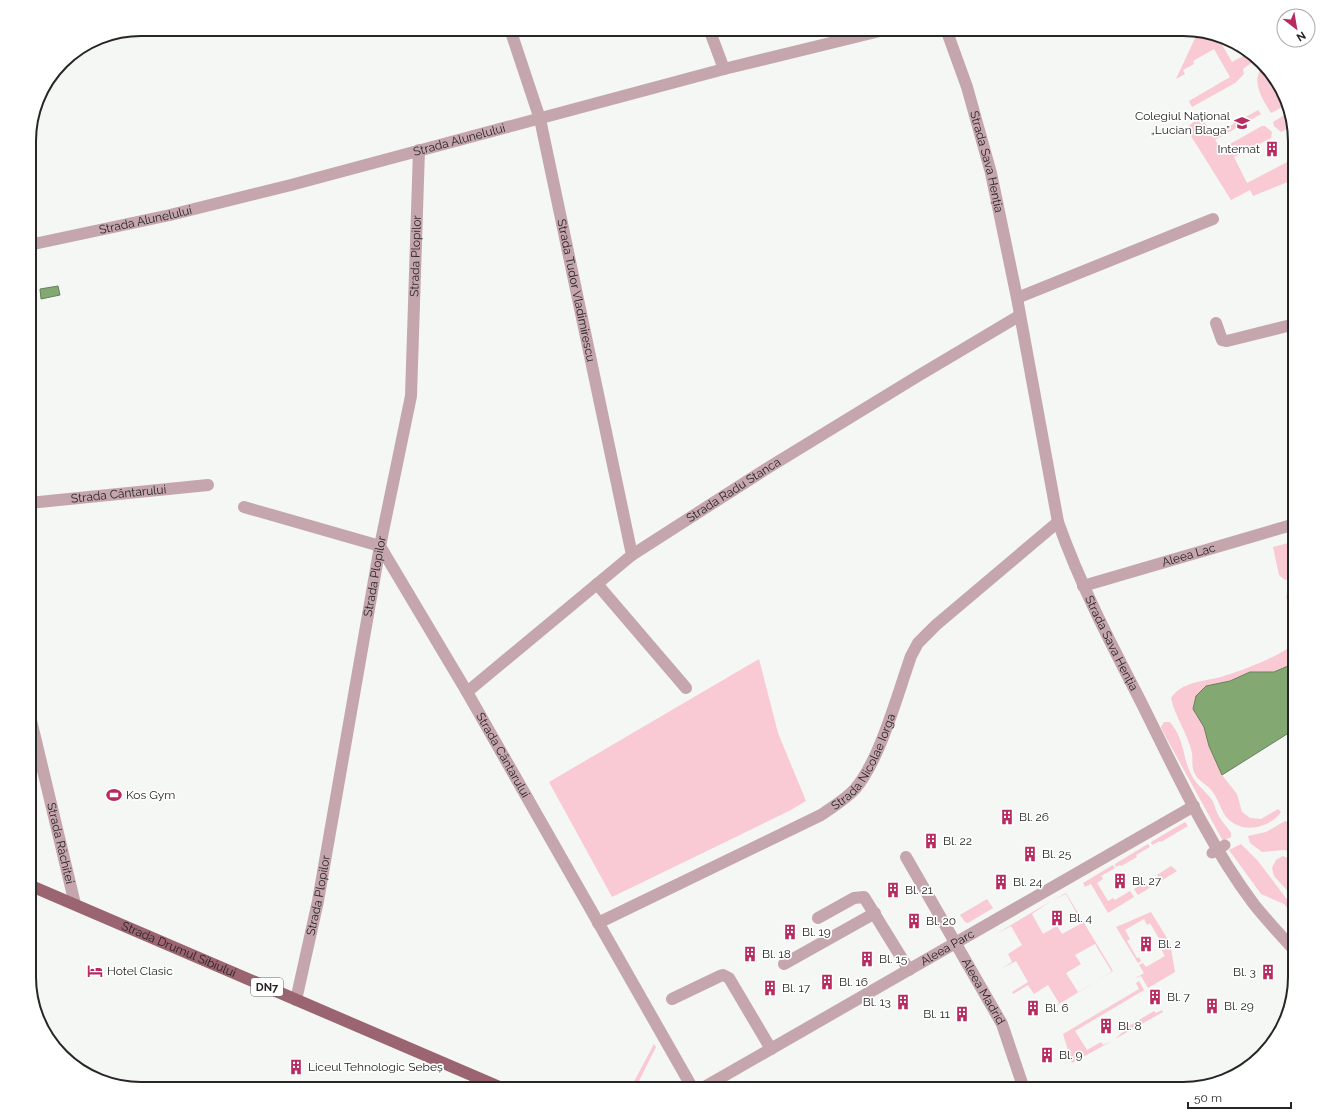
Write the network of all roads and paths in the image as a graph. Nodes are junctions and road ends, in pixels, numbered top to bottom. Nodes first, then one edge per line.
1 (512, 36) edge
2 (712, 36) edge
3 (859, 36) edge
4 (949, 36) edge
5 (724, 69) junction
6 (540, 119) junction
7 (419, 150) junction
8 (1213, 219) dead end
9 (36, 244) edge
10 (1017, 298) junction
11 (1019, 316) junction
12 (1216, 323) dead end
13 (1288, 326) edge
14 (208, 485) dead end
15 (36, 502) edge
16 (244, 507) dead end
17 (1058, 522) junction
18 (1288, 526) edge
19 (380, 546) junction
20 (632, 555) junction
21 (597, 584) junction
22 (1083, 586) junction
23 (686, 688) dead end
24 (467, 692) junction
25 (36, 741) edge
26 (1194, 806) junction
27 (906, 857) dead end
28 (36, 888) edge
29 (76, 904) junction
30 (875, 913) junction
31 (818, 918) dead end
32 (598, 923) junction
33 (957, 943) junction
34 (1288, 943) edge
35 (784, 964) dead end
36 (909, 970) junction
37 (672, 999) dead end
38 (296, 1000) junction
39 (771, 1049) junction
40 (488, 1082) edge
41 (689, 1082) edge
42 (714, 1082) edge
43 (1022, 1082) edge

1 - 6 street, Strada Tudor Vladimirescu
2 - 5 street
3 - 5 street, Strada Alunelului
4 - 10 street, Strada Sava Henția
5 - 6 street, Strada Alunelului
6 - 7 street, Strada Alunelului
6 - 20 street, Strada Tudor Vladimirescu
7 - 9 street, Strada Alunelului
7 - 19 street, Strada Plopilor
8 - 10 street
10 - 11 street, Strada Sava Henția
11 - 17 street, Strada Sava Henția
11 - 20 street, Strada Radu Stanca
12 - 13 street
14 - 15 street, Strada Cântarului
16 - 19 street
17 - 22 street, Strada Sava Henția
17 - 32 street, Strada Nicolae Iorga
18 - 22 street, Aleea Lac
19 - 24 street, Strada Cântarului
19 - 38 street, Strada Plopilor
20 - 21 street, Strada Radu Stanca
21 - 23 street
21 - 24 street, Strada Radu Stanca
22 - 26 street, Strada Sava Henția
24 - 32 street, Strada Cântarului
25 - 29 street, Strada Răchitei
26 - 33 street, Aleea Parc
26 - 34 street, Strada Sava Henția
27 - 33 street, Aleea Madrid
28 - 29 main road, Strada Drumul Sibiului / DN7
29 - 38 main road, Strada Drumul Sibiului / DN7
30 - 31 street
30 - 35 street
30 - 36 street
32 - 41 street, Strada Cântarului
33 - 36 street, Aleea Parc
33 - 43 street, Aleea Madrid
36 - 39 street, Aleea Parc
37 - 39 street
38 - 40 main road, Strada Drumul Sibiului / DN7
39 - 42 street, Aleea Parc

